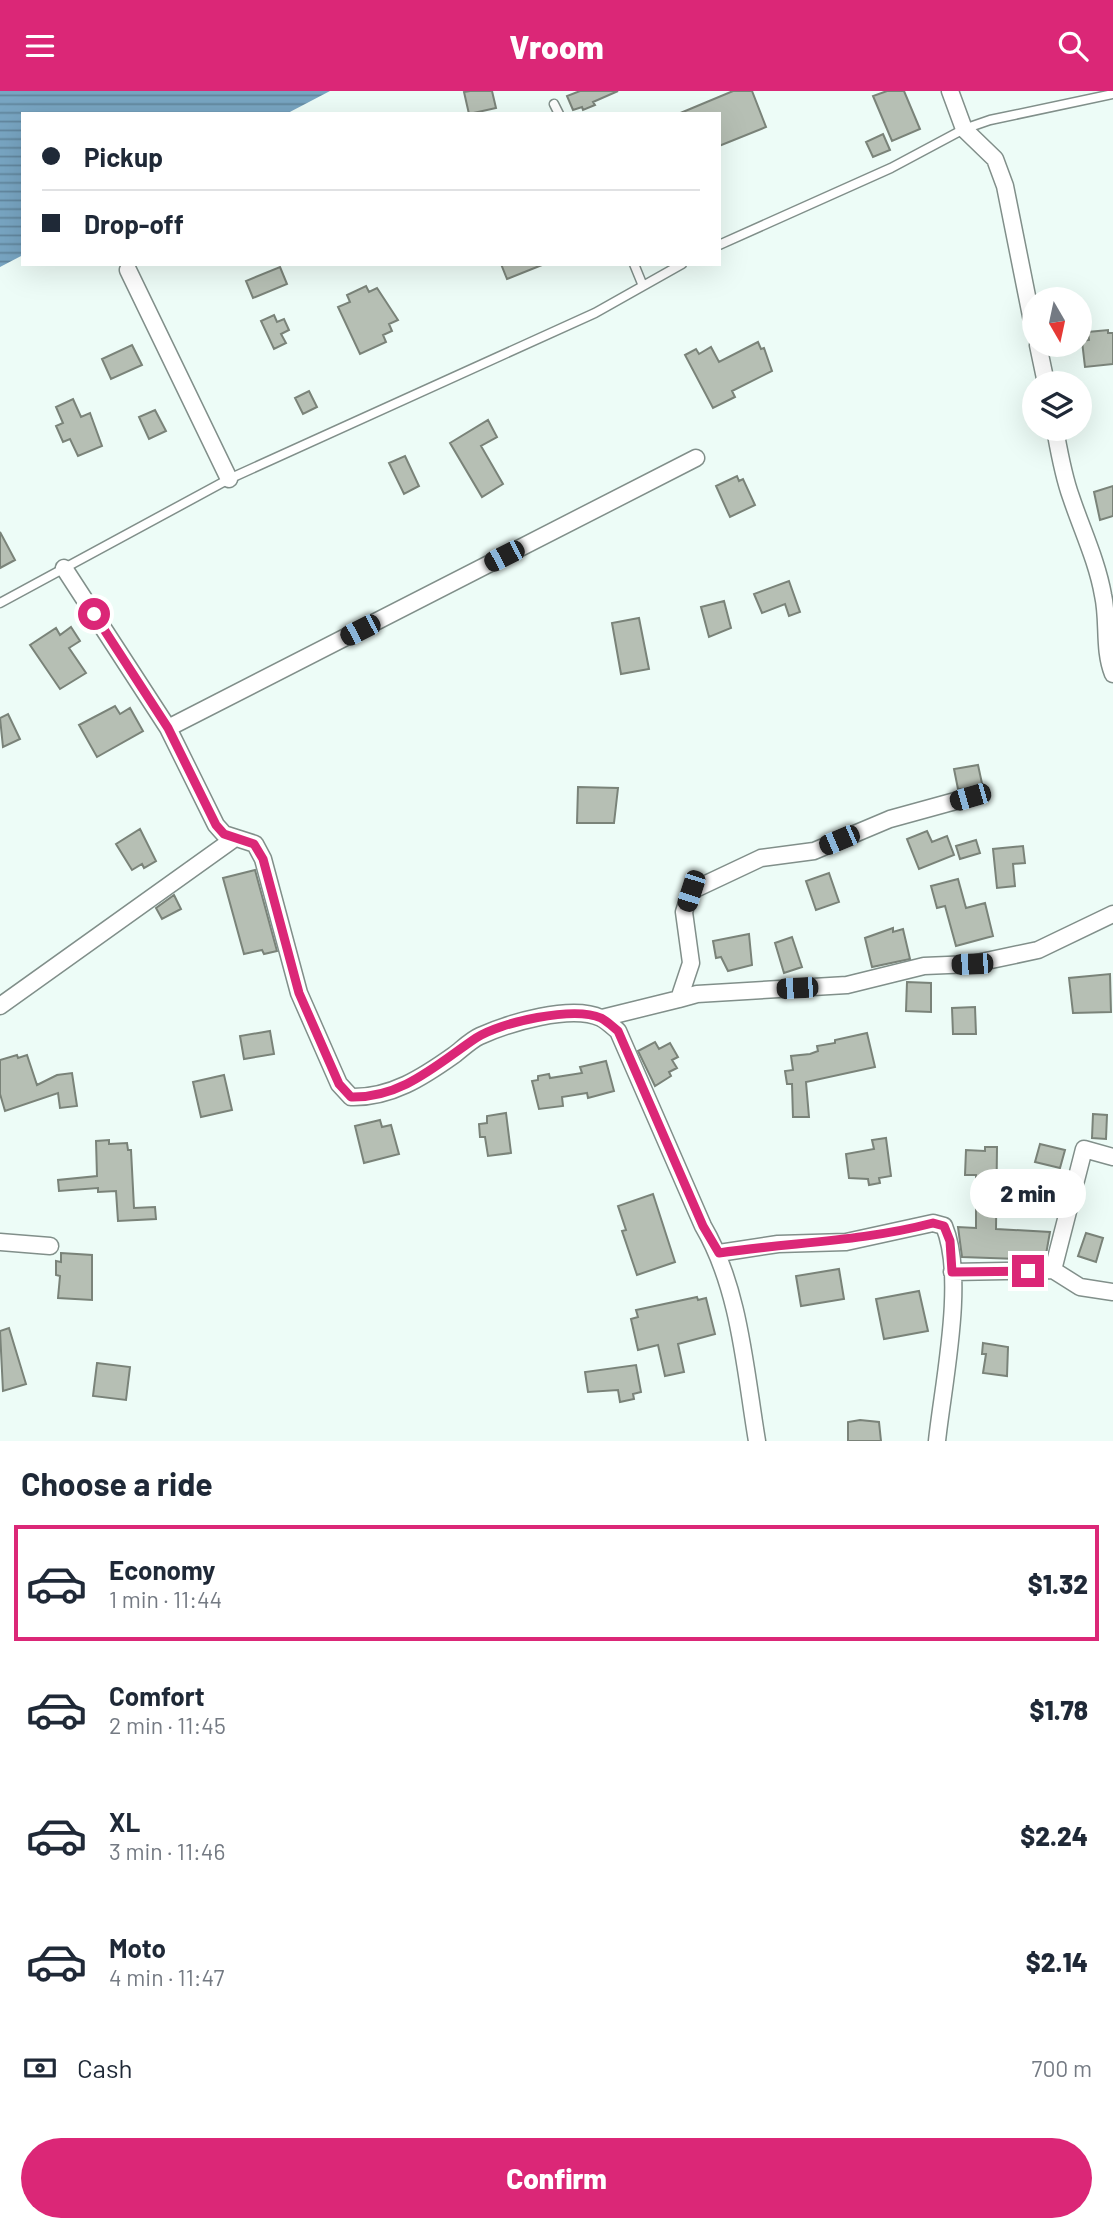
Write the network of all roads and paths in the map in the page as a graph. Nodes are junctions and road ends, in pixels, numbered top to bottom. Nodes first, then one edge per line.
1 (950, 91) edge
2 (1113, 94) edge
3 (554, 104) dead end
4 (558, 112) edge
5 (964, 129) junction
6 (721, 244) edge
7 (635, 266) edge
8 (678, 266) edge
9 (128, 270) dead end
10 (643, 286) junction
11 (1025, 287) edge
12 (1058, 441) edge
13 (696, 458) dead end
14 (229, 479) junction
15 (64, 568) junction
16 (1105, 568) edge
17 (0, 603) edge
18 (1113, 674) edge
19 (168, 728) junction
20 (970, 797) dead end
21 (235, 838) junction
22 (1113, 914) edge
23 (679, 999) junction
24 (0, 1006) edge
25 (602, 1018) junction
26 (1113, 1157) edge
27 (0, 1242) edge
28 (50, 1246) dead end
29 (719, 1253) junction
30 (1053, 1271) junction
31 (952, 1272) junction
32 (1113, 1292) edge
33 (757, 1441) edge
34 (937, 1441) edge

1 - 5 street
2 - 5 lane
3 - 4 lane
5 - 6 lane
5 - 11 street
7 - 10 lane
8 - 10 lane
9 - 14 street
10 - 14 lane
12 - 16 street
13 - 19 street
14 - 15 lane
15 - 17 lane
15 - 19 street
16 - 18 street
19 - 21 street
20 - 23 street
21 - 24 street
21 - 25 street
22 - 23 street
23 - 25 street
25 - 29 street
26 - 30 street
27 - 28 street
29 - 31 street
29 - 33 street
30 - 31 street
30 - 32 street
31 - 34 street

